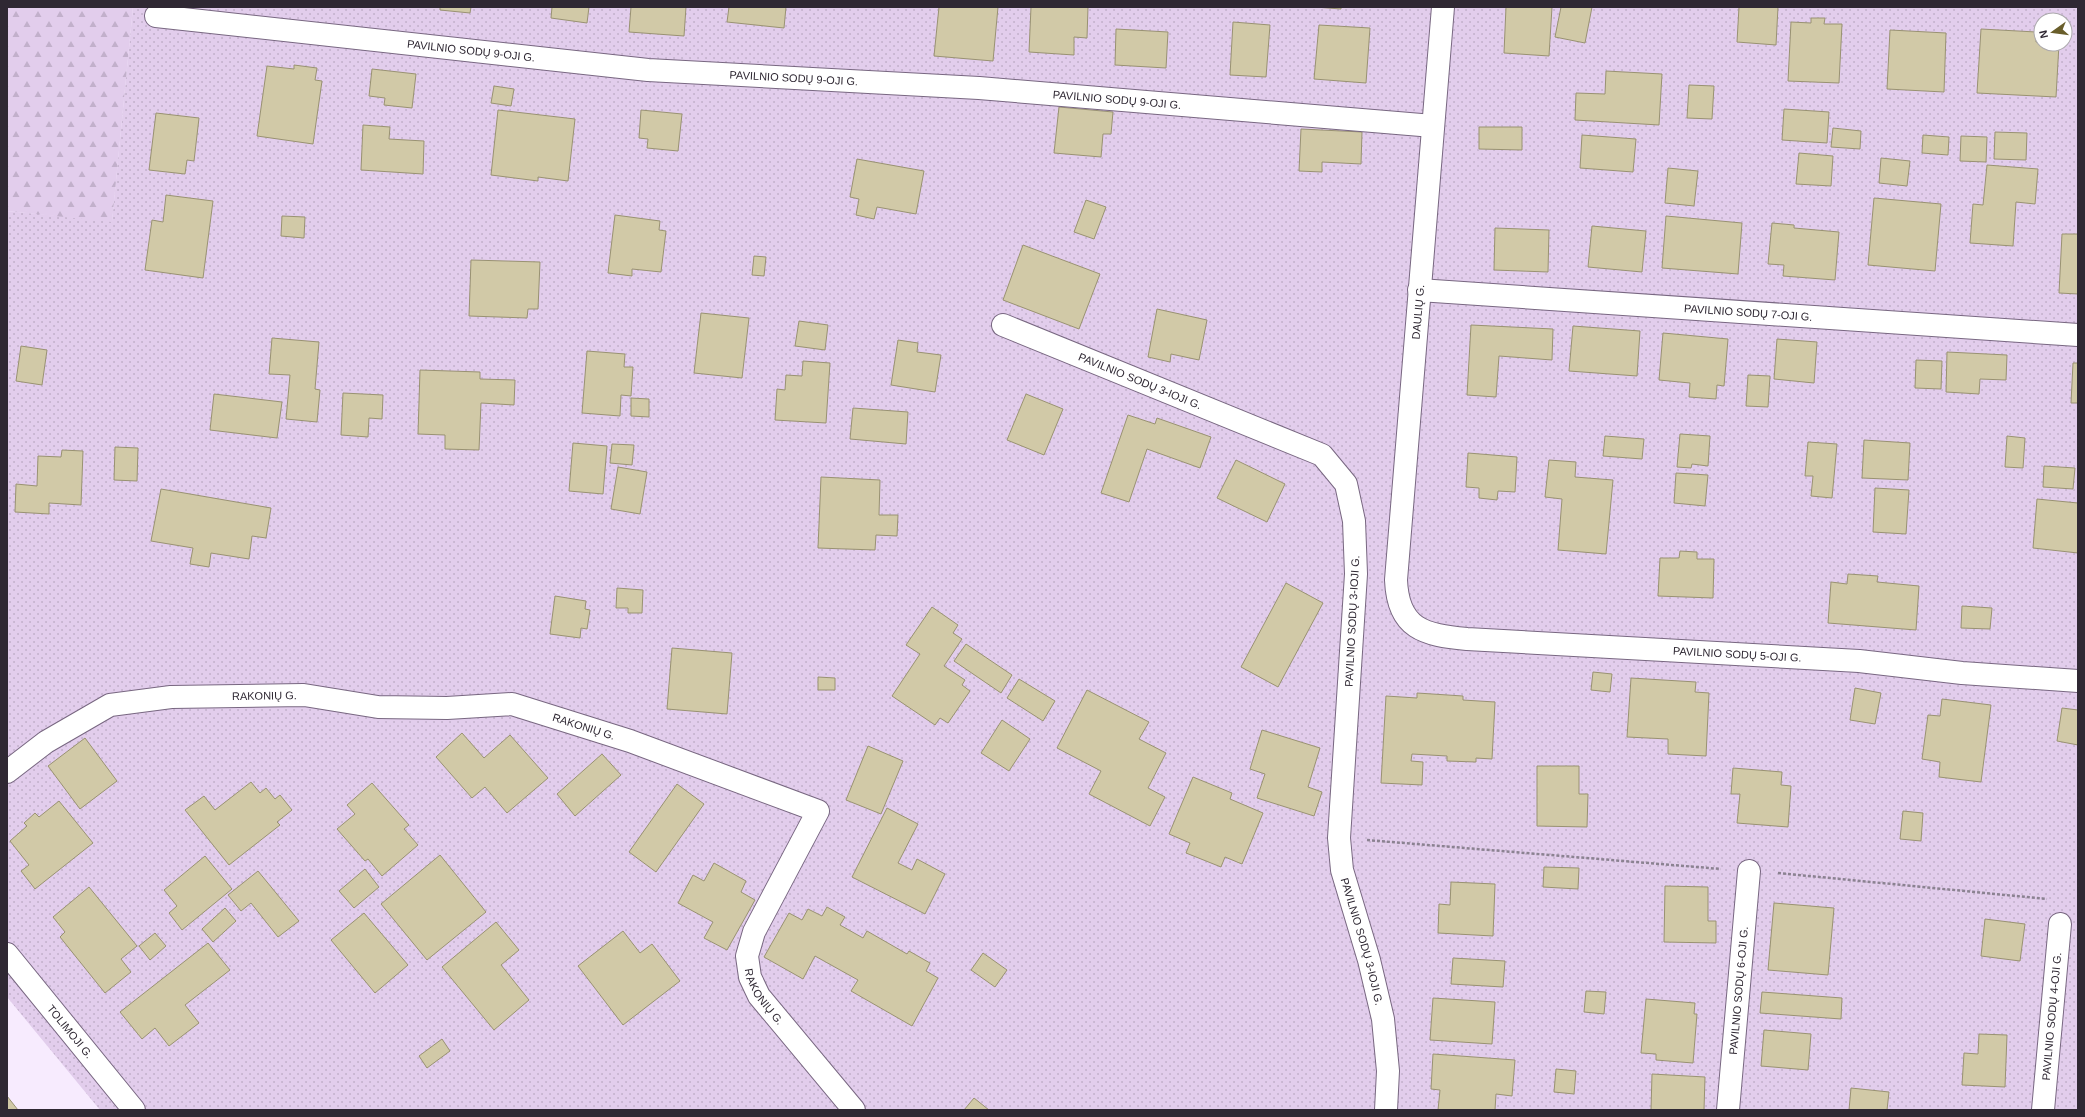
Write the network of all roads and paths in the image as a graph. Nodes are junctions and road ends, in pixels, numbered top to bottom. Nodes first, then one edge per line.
1 (1443, 7) edge
2 (156, 16) dead end
3 (1433, 126) junction
4 (1420, 290) junction
5 (1002, 325) dead end
6 (2078, 335) edge
7 (1404, 615) joint
8 (2078, 681) edge
9 (7, 772) edge
10 (1338, 838) junction
11 (1749, 871) junction
12 (2053, 899) dead end
13 (2060, 924) dead end
14 (7, 954) edge
15 (134, 1110) edge
16 (854, 1110) edge
17 (1386, 1110) edge
18 (1728, 1110) edge
19 (2043, 1110) edge

1 - 3 street, DAULIŲ G.
2 - 3 street, PAVILNIO SODŲ 9-OJI G.
3 - 4 street, DAULIŲ G.
4 - 6 street, PAVILNIO SODŲ 7-OJI G.
4 - 7 street, DAULIŲ G.
5 - 10 street, PAVILNIO SODŲ 3-IOJI G.
7 - 8 street, PAVILNIO SODŲ 5-OJI G.
9 - 16 street, RAKONIŲ G.
10 - 11 path
10 - 17 street, PAVILNIO SODŲ 3-IOJI G.
11 - 12 path
11 - 18 street, PAVILNIO SODŲ 6-OJI G.
13 - 19 street, PAVILNIO SODŲ 4-OJI G.
14 - 15 street, TOLIMOJI G.

